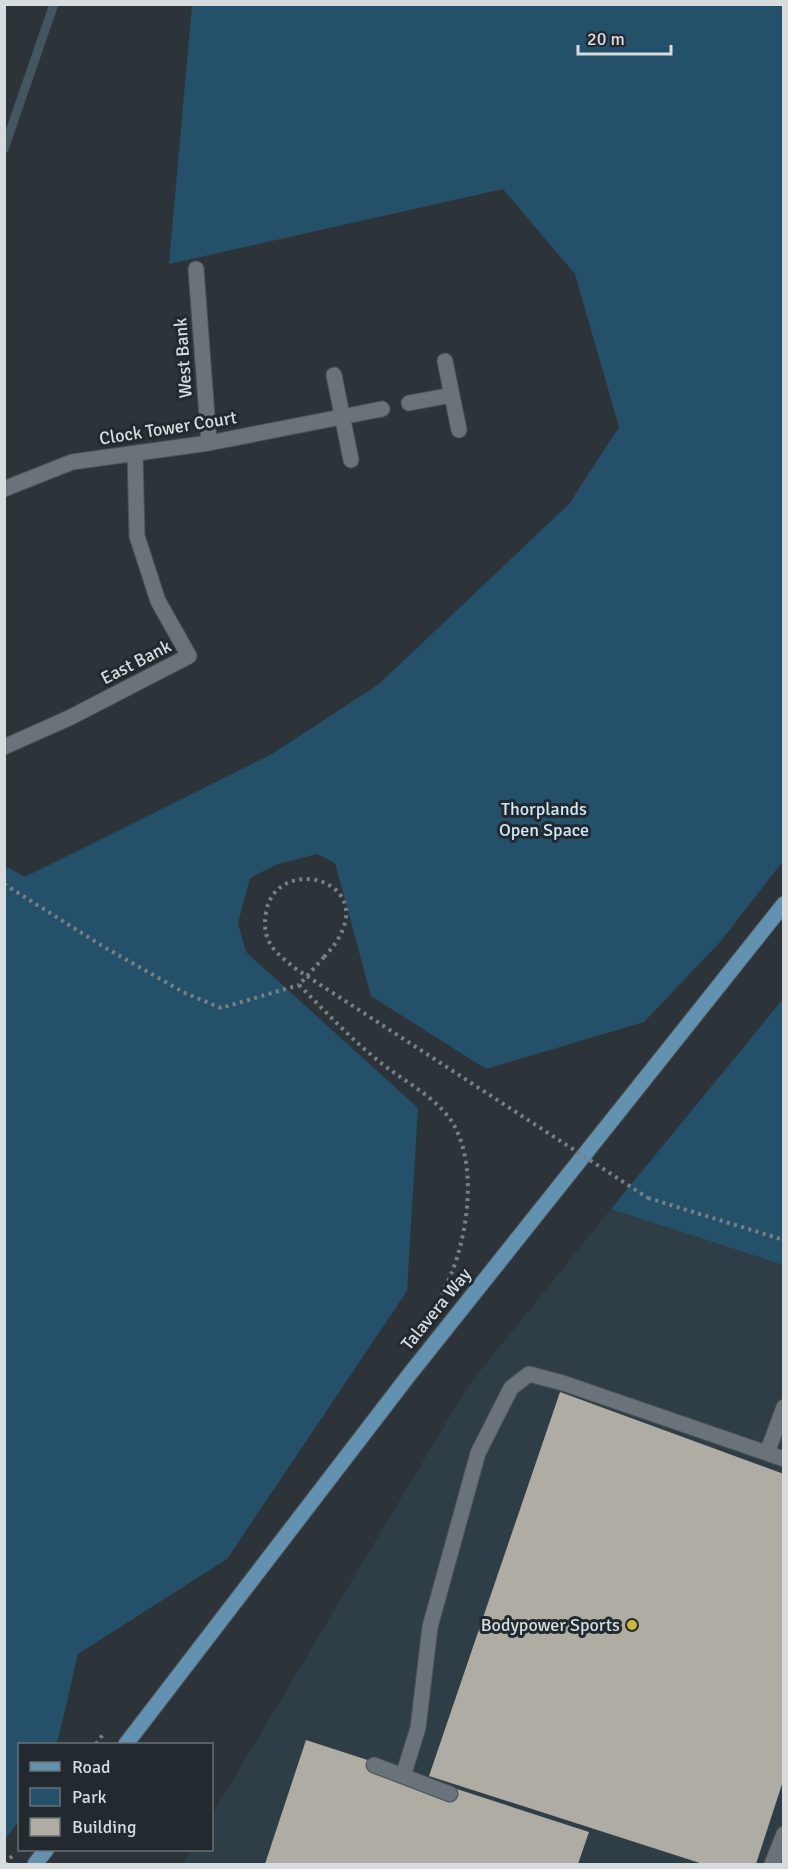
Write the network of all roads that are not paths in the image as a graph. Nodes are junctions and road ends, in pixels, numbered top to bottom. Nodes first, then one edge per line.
1 (196, 269) dead end
2 (445, 361) dead end
3 (334, 375) dead end
4 (452, 395) junction
5 (409, 403) dead end
6 (382, 409) dead end
7 (341, 417) junction
8 (459, 430) dead end
9 (209, 443) junction
10 (135, 454) junction
11 (351, 460) dead end
12 (4, 489) edge
13 (4, 747) edge
14 (783, 904) edge
15 (783, 1407) edge
16 (767, 1453) junction
17 (783, 1459) edge
18 (127, 1743) edge
19 (374, 1765) dead end
20 (403, 1776) junction
21 (450, 1794) dead end
22 (783, 1834) edge
23 (45, 1851) edge
24 (776, 1860) edge
25 (35, 1864) edge

1 - 9 street, West Bank
2 - 4 street
3 - 7 street
4 - 5 street
4 - 8 street
6 - 7 street, Clock Tower Court
7 - 9 street, Clock Tower Court
7 - 11 street
9 - 10 street, Clock Tower Court
10 - 12 street, Clock Tower Court
10 - 13 street, East Bank
14 - 18 main road, Talavera Way
15 - 16 street
16 - 17 street
16 - 20 street
19 - 20 street
20 - 21 street
22 - 24 street
23 - 25 main road

